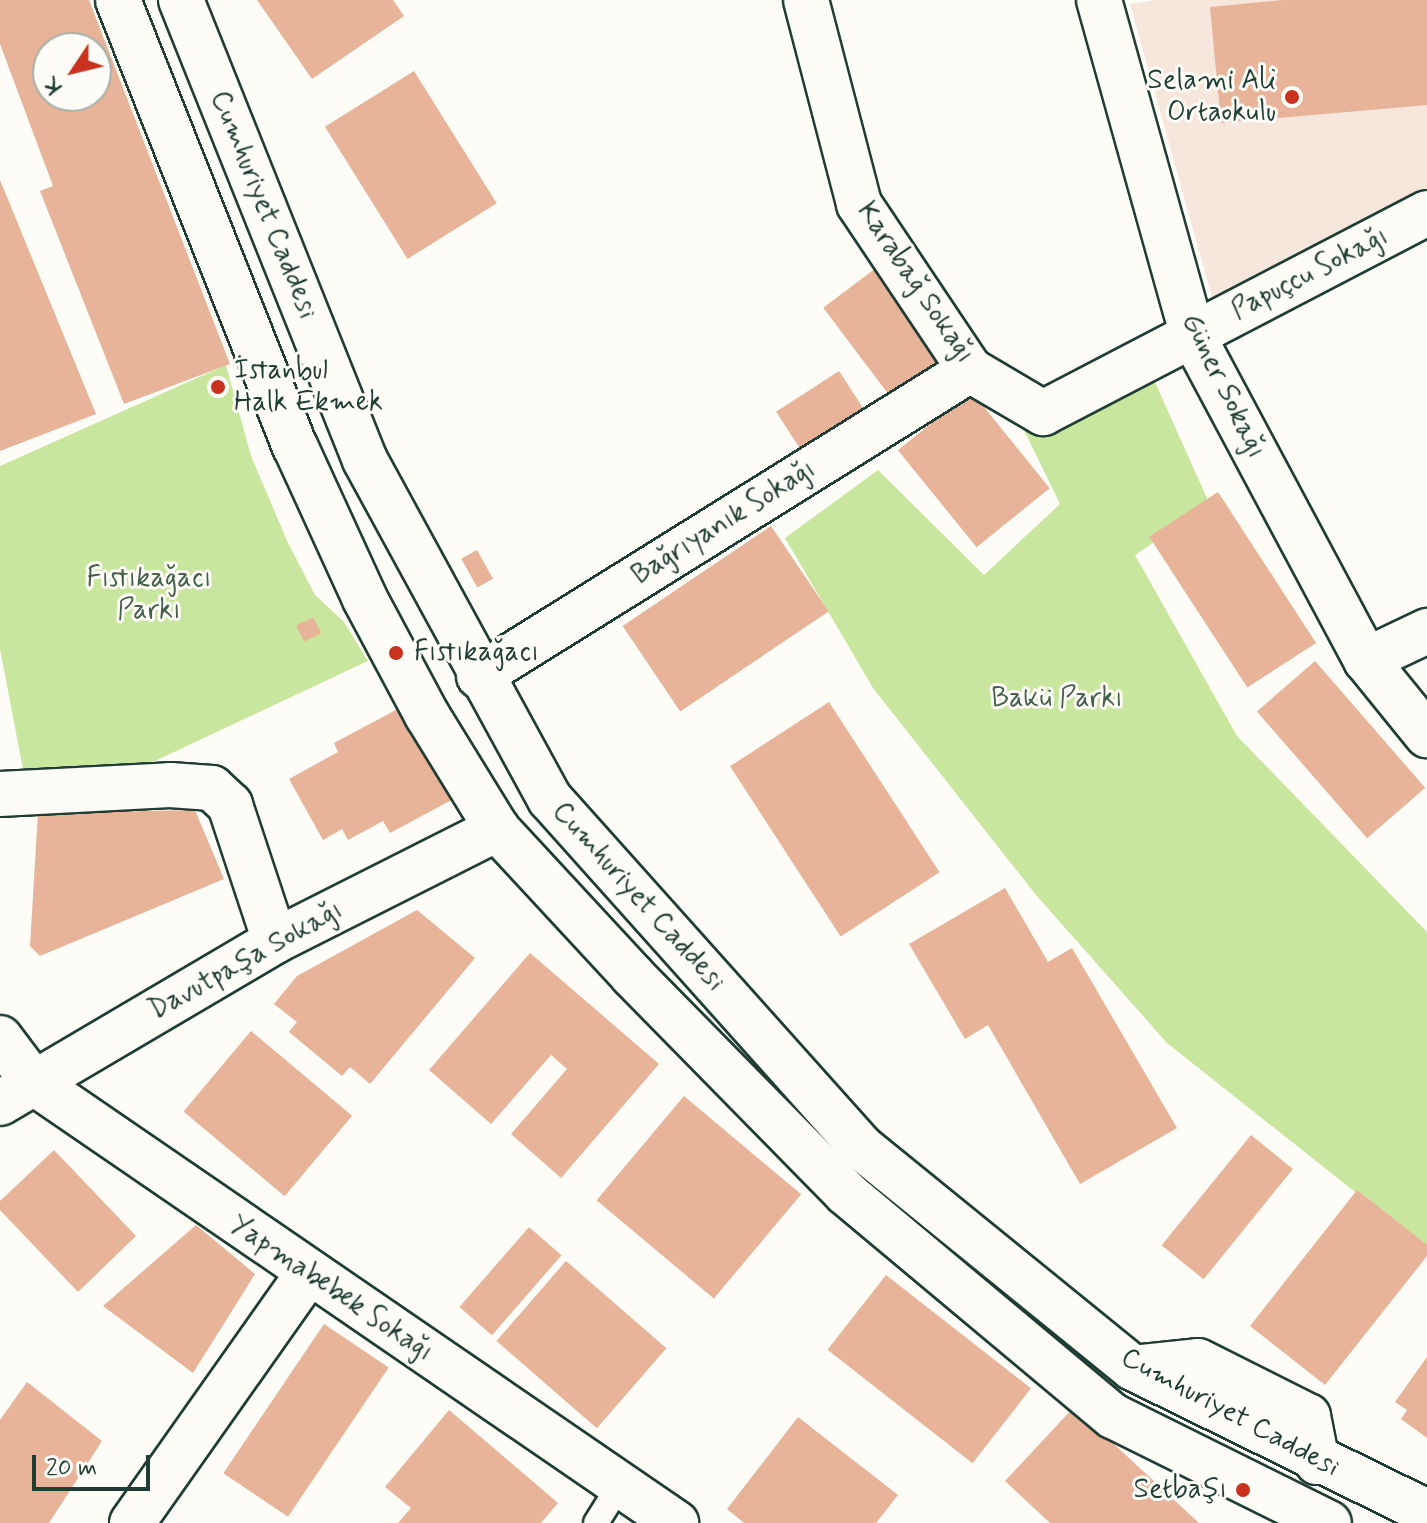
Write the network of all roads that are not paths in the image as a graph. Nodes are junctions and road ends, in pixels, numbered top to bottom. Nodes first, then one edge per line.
1 (118, 0) edge
2 (181, 0) edge
3 (806, 0) edge
4 (1099, 0) edge
5 (1427, 213) edge
6 (1192, 334) junction
7 (970, 370) junction
8 (1427, 631) edge
9 (1366, 660) junction
10 (479, 676) junction
11 (1427, 735) edge
12 (0, 794) edge
13 (497, 829) junction
14 (275, 941) junction
15 (0, 1038) edge
16 (17, 1093) edge
17 (307, 1275) junction
18 (621, 1483) junction
19 (1427, 1512) edge
20 (132, 1523) edge
21 (596, 1523) edge
22 (676, 1523) edge
23 (1329, 1523) edge

1 - 13 street, Cumhuriyet Caddesi
2 - 10 street, Cumhuriyet Caddesi
3 - 7 street, Karabağ Sokağı
4 - 6 street, Güner Sokağı
5 - 6 street, Papuçcu Sokağı
6 - 7 street, Karabağ Sokağı
6 - 9 street, Güner Sokağı
7 - 10 street, Bağrıyanık Sokağı
8 - 9 street
9 - 11 street, Güner Sokağı
10 - 19 street, Cumhuriyet Caddesi
12 - 14 street
13 - 14 street, Davutpaşa Sokağı
13 - 23 street, Cumhuriyet Caddesi
14 - 16 street, Davutpaşa Sokağı
15 - 16 street, Yapmabebek Sokağı
16 - 17 street, Yapmabebek Sokağı
17 - 18 street, Yapmabebek Sokağı
17 - 20 street
18 - 21 lane
18 - 22 street, Yapmabebek Sokağı

